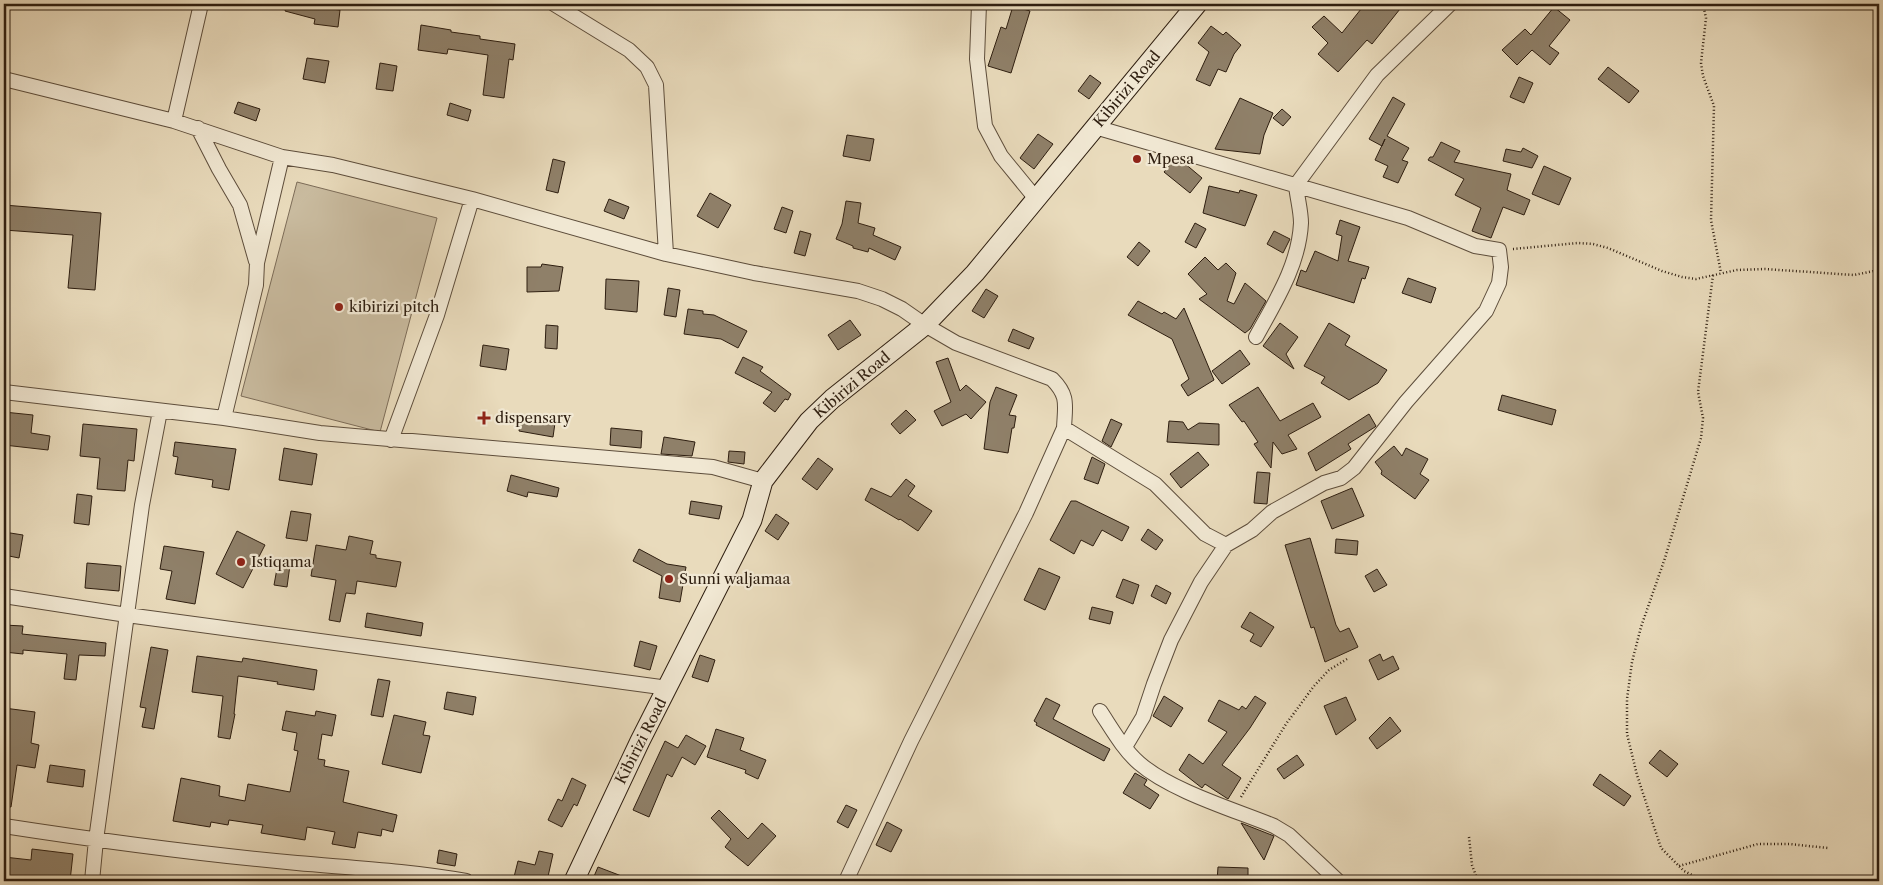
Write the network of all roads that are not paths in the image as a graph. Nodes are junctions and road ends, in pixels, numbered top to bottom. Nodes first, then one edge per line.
1 (201, 4) edge
2 (554, 4) edge
3 (980, 4) edge
4 (1197, 4) edge
5 (1450, 4) edge
6 (4, 78) edge
7 (174, 121) junction
8 (1095, 127) junction
9 (198, 128) junction
10 (282, 157) junction
11 (1296, 185) junction
12 (472, 199) junction
13 (1036, 200) junction
14 (666, 254) junction
15 (257, 263) junction
16 (925, 325) junction
17 (1256, 337) dead end
18 (4, 392) edge
19 (160, 411) junction
20 (224, 418) junction
21 (1064, 428) junction
22 (391, 440) junction
23 (763, 481) junction
24 (1226, 545) junction
25 (4, 596) edge
26 (127, 614) junction
27 (668, 688) junction
28 (1100, 711) dead end
29 (1125, 747) junction
30 (4, 826) edge
31 (96, 840) junction
32 (92, 881) edge
33 (466, 881) edge
34 (574, 881) edge
35 (846, 881) edge
36 (1338, 881) edge

1 - 7 street
2 - 14 street
3 - 13 street
4 - 8 street, Kibirizi Road
5 - 11 street
6 - 7 street
7 - 9 street
8 - 11 street
8 - 13 street, Kibirizi Road
9 - 10 street
9 - 15 street
10 - 12 street
10 - 15 street
11 - 17 street
11 - 24 street
12 - 14 street
12 - 22 street
13 - 16 street, Kibirizi Road
14 - 16 street
15 - 20 street
16 - 21 street
16 - 23 street, Kibirizi Road
18 - 19 street
19 - 20 street
19 - 26 street
20 - 22 street
21 - 24 street
21 - 35 street
22 - 23 street
23 - 27 street, Kibirizi Road
24 - 29 street
25 - 26 street
26 - 27 street
26 - 31 street
27 - 34 street, Kibirizi Road
28 - 29 street
29 - 36 street
30 - 31 street
31 - 32 street
31 - 33 street

